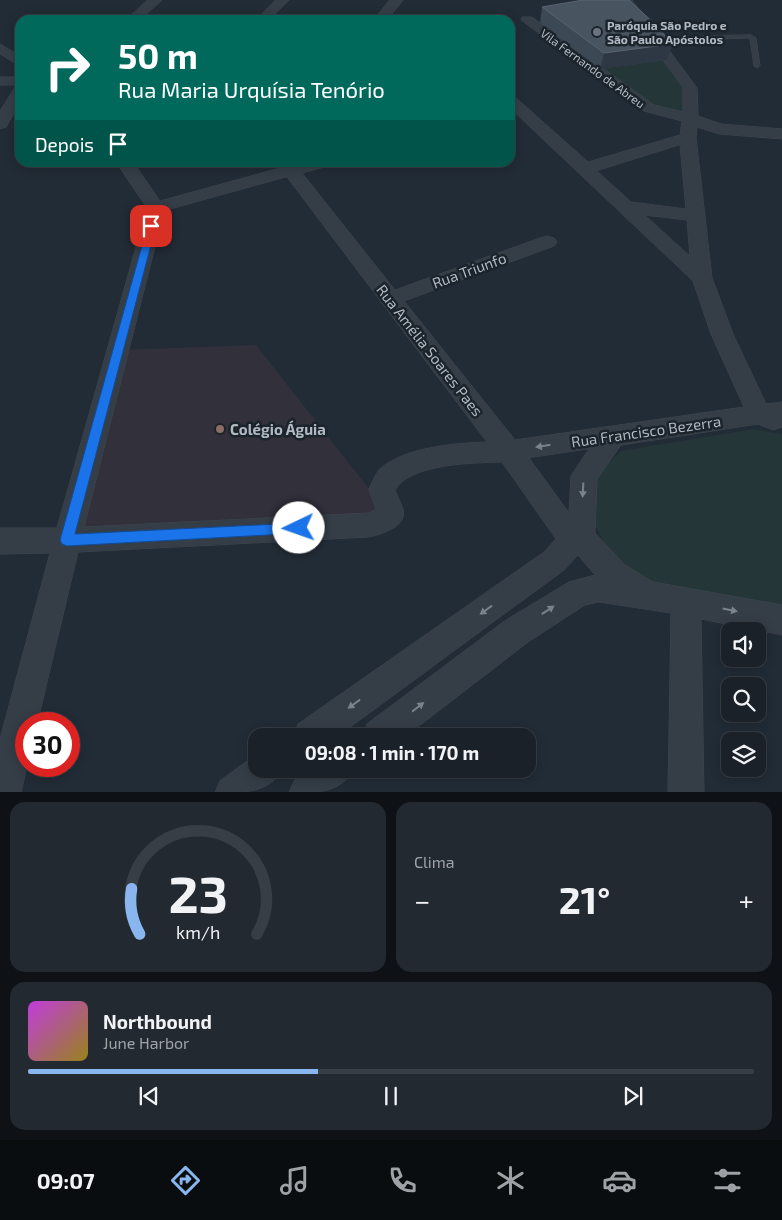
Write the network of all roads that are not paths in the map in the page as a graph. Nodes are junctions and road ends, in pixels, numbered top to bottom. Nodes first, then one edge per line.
1 (156, 0) edge
2 (283, 0) edge
3 (397, 0) edge
4 (621, 1) edge
5 (138, 15) edge
6 (267, 15) edge
7 (384, 15) edge
8 (547, 16) edge
9 (527, 20) junction
10 (515, 23) edge
11 (656, 39) junction
12 (0, 48) edge
13 (15, 58) edge
14 (757, 66) dead end
15 (0, 81) edge
16 (15, 81) edge
17 (15, 98) edge
18 (515, 110) edge
19 (689, 118) junction
20 (0, 124) edge
21 (782, 134) edge
22 (688, 138) junction
23 (127, 167) edge
24 (286, 167) edge
25 (584, 168) junction
26 (626, 207) junction
27 (156, 208) junction
28 (696, 216) junction
29 (547, 242) dead end
30 (702, 278) junction
31 (390, 299) junction
32 (770, 412) edge
33 (782, 423) edge
34 (615, 434) junction
35 (509, 451) junction
36 (67, 540) junction
37 (0, 541) edge
38 (569, 546) junction
39 (648, 594) junction
40 (686, 601) junction
41 (782, 620) edge
42 (327, 728) edge
43 (390, 728) edge
44 (252, 778) edge
45 (325, 778) edge
46 (3, 792) edge
47 (232, 792) edge
48 (306, 792) edge
49 (686, 792) edge

1 - 5 street
2 - 6 street
3 - 7 street
4 - 11 street
8 - 9 street
9 - 10 street
9 - 19 street, Vila Fernando de Abreu
11 - 14 lane
11 - 19 street
12 - 13 street
15 - 16 street
17 - 20 street
18 - 25 street
19 - 21 street, Vila Fernando de Abreu
19 - 22 street
22 - 25 street
22 - 28 street
23 - 27 street
24 - 27 street
24 - 31 street, Rua Amélia Soares Paes
25 - 26 street
26 - 28 street
26 - 30 street
27 - 36 street
28 - 30 street
29 - 31 street, Rua Triunfo
30 - 32 street
31 - 35 street, Rua Amélia Soares Paes
32 - 33 street
32 - 34 street, Rua Francisco Bezerra
34 -> 35 street, Rua Francisco Bezerra
34 -> 38 street
35 - 36 street, Rua Francisco Bezerra
35 - 38 street, Rua Amélia Soares Paes
36 - 37 street
36 - 46 street
38 - 39 street, Rua Amélia Soares Paes
38 -> 42 street
39 - 40 street
43 -> 39 street
40 -> 41 street
40 - 49 street
44 - 47 street
45 - 48 street

